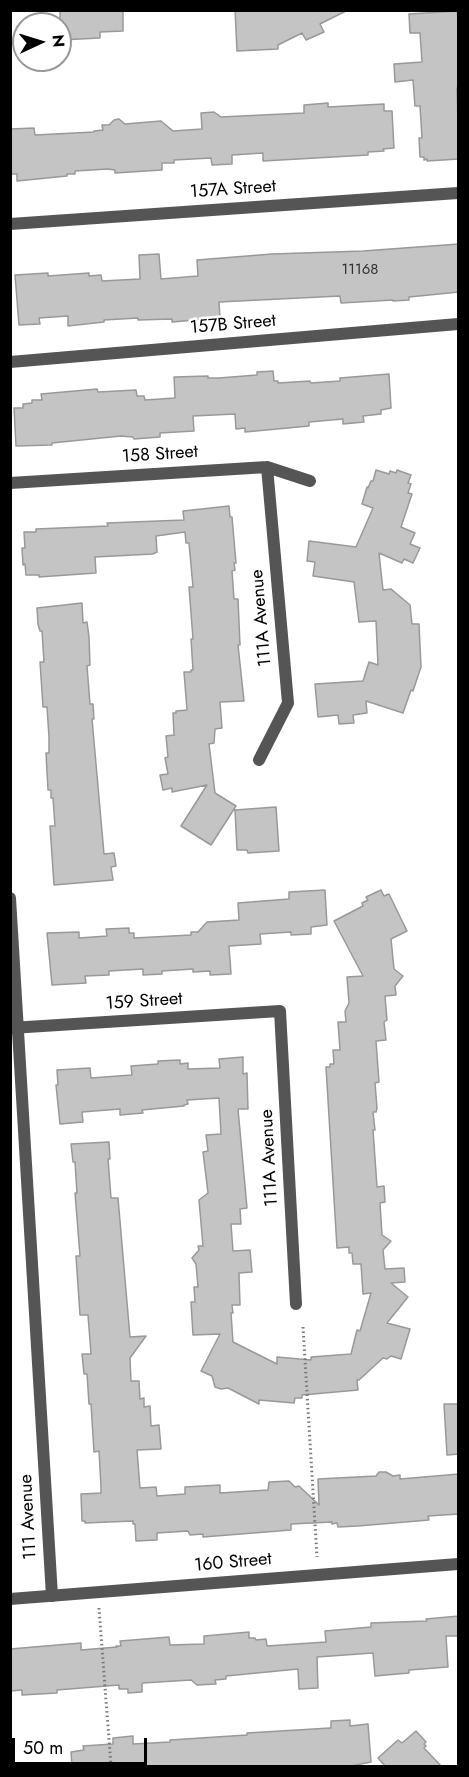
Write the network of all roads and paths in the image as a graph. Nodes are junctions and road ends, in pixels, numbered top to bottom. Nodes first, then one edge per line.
1 (459, 193) edge
2 (10, 224) edge
3 (459, 324) edge
4 (10, 362) edge
5 (267, 467) junction
6 (310, 481) dead end
7 (10, 483) edge
8 (259, 760) dead end
9 (10, 898) edge
10 (280, 1011) joint
11 (15, 1028) edge
12 (296, 1304) dead end
13 (303, 1327) dead end
14 (318, 1557) dead end
15 (459, 1564) edge
16 (52, 1596) junction
17 (10, 1599) edge
18 (99, 1608) dead end
19 (111, 1767) edge

1 - 2 street, 157A Street
3 - 4 street, 157B Street
5 - 6 street, 158 Street
5 - 7 street, 158 Street
5 - 8 street, 111A Avenue
9 - 11 street, 111 Avenue
10 - 11 street, 159 Street
10 - 12 street, 111A Avenue
11 - 16 street, 111 Avenue
13 - 14 path
15 - 16 street, 160 Street
16 - 17 street, 160 Street
18 - 19 path

